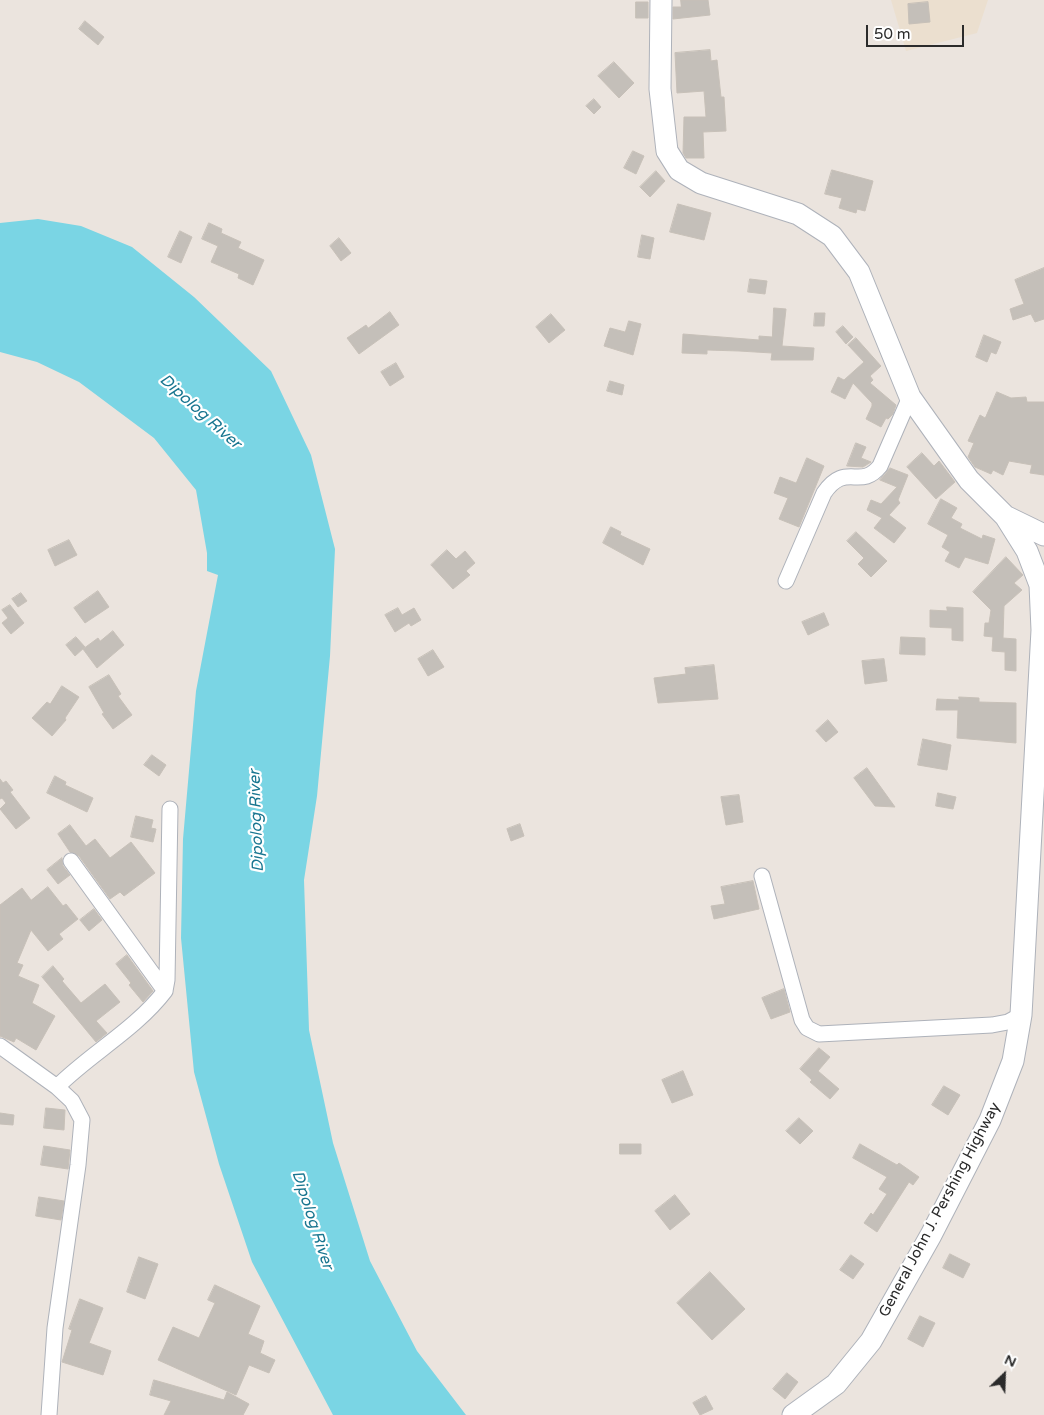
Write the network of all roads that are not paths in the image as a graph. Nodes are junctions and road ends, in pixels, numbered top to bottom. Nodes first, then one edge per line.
1 (661, 0) edge
2 (910, 397) junction
3 (1005, 516) junction
4 (1044, 535) edge
5 (786, 581) dead end
6 (1041, 698) edge
7 (170, 809) dead end
8 (70, 861) dead end
9 (762, 876) dead end
10 (165, 991) junction
11 (1021, 1015) junction
12 (0, 1046) edge
13 (57, 1087) junction
14 (49, 1415) edge
15 (793, 1415) edge

1 - 2 main road, General John J. Pershing Highway
2 - 3 main road, General John J. Pershing Highway
2 - 5 street
3 - 4 main road
3 - 6 main road, General John J. Pershing Highway
6 - 11 main road, General John J. Pershing Highway
7 - 10 street
8 - 10 street
9 - 11 street
10 - 13 street
11 - 15 main road, General John J. Pershing Highway
12 - 13 street
13 - 14 street

